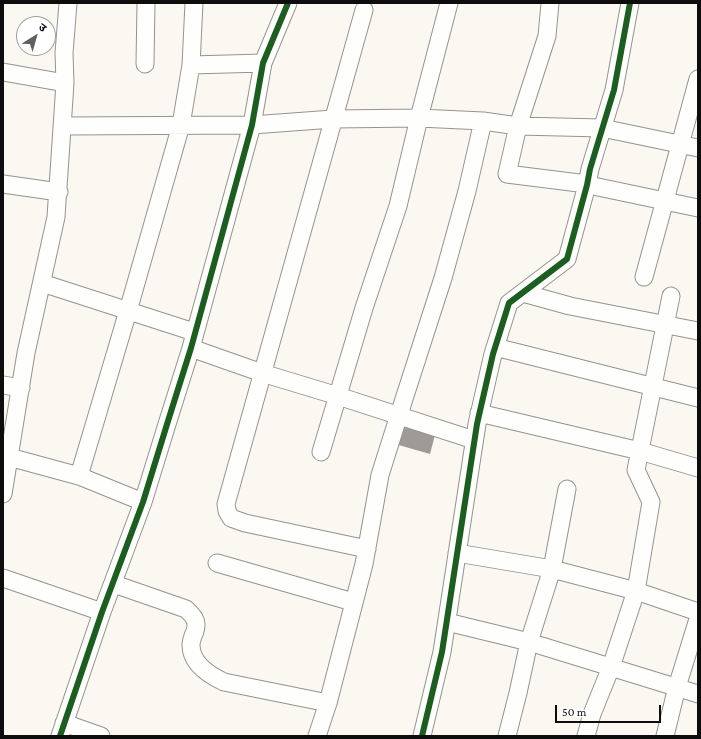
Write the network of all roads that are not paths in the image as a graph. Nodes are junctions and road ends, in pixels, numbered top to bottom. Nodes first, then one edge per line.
1 (68, 3) edge
2 (146, 3) edge
3 (194, 3) edge
4 (288, 3) edge
5 (449, 3) edge
6 (550, 3) edge
7 (630, 3) edge
8 (364, 10) dead end
9 (263, 63) junction
10 (145, 64) dead end
11 (191, 65) junction
12 (3, 72) edge
13 (698, 79) edge
14 (66, 83) junction
15 (419, 118) junction
16 (333, 119) junction
17 (483, 121) junction
18 (181, 125) junction
19 (252, 125) junction
20 (62, 126) junction
21 (518, 126) junction
22 (602, 128) junction
23 (680, 144) junction
24 (698, 148) edge
25 (3, 184) edge
26 (587, 185) junction
27 (59, 192) junction
28 (664, 200) junction
29 (698, 208) edge
30 (644, 277) dead end
31 (42, 283) junction
32 (523, 294) junction
33 (671, 296) dead end
34 (128, 311) junction
35 (665, 325) junction
36 (698, 331) edge
37 (193, 340) junction
38 (495, 347) junction
39 (262, 373) junction
40 (3, 385) edge
41 (652, 386) junction
42 (20, 388) junction
43 (338, 396) junction
44 (698, 398) edge
45 (479, 413) junction
46 (399, 416) junction
47 (474, 440) junction
48 (640, 451) junction
49 (321, 452) dead end
50 (9, 457) junction
51 (698, 468) edge
52 (79, 476) junction
53 (568, 489) dead end
54 (3, 494) edge
55 (143, 502) junction
56 (367, 549) junction
57 (458, 553) junction
58 (217, 563) dead end
59 (552, 569) junction
60 (3, 578) edge
61 (114, 584) junction
62 (636, 590) junction
63 (353, 602) junction
64 (102, 612) junction
65 (698, 612) edge
66 (698, 619) edge
67 (447, 622) junction
68 (529, 642) junction
69 (611, 667) junction
70 (677, 687) junction
71 (698, 694) edge
72 (328, 703) junction
73 (62, 729) edge
74 (101, 736) edge
75 (317, 736) edge
76 (422, 736) edge
77 (507, 736) edge
78 (586, 736) edge
79 (666, 736) edge

1 - 14 street
2 - 10 street
3 - 11 street
4 - 9 street
5 - 15 street
6 - 21 street
7 - 22 street
8 - 16 street
9 - 11 street
9 - 19 street
11 - 18 street
12 - 14 street
13 - 23 street
14 - 20 street
15 - 16 street
15 - 17 street
15 - 43 street
16 - 19 street
16 - 39 street
17 - 21 street
17 - 46 street
18 - 19 street
18 - 20 street
18 - 34 street
19 - 37 street
20 - 27 street
21 - 22 street
21 - 26 street
22 - 23 street
22 - 26 street
23 - 24 street
23 - 28 street
25 - 27 street
26 - 28 street
26 - 32 street
27 - 31 street
28 - 29 street
28 - 30 street
31 - 34 street
31 - 42 street
32 - 35 street
32 - 38 street
33 - 35 street
34 - 37 street
34 - 52 street
35 - 36 street
35 - 41 street
37 - 39 street
37 - 55 street
38 - 41 street
38 - 45 street
39 - 43 street
39 - 56 street
40 - 42 street
41 - 44 street
41 - 48 street
42 - 50 street
43 - 46 street
43 - 49 street
45 - 47 street
45 - 48 street
46 - 47 street
46 - 56 street
47 - 57 street
48 - 51 street
48 - 62 street
50 - 52 street
50 - 54 street
52 - 55 street
53 - 59 street
55 - 61 street
56 - 63 street
57 - 59 street
57 - 67 street
58 - 63 street
59 - 62 street
59 - 68 street
60 - 64 street
61 - 64 street
61 - 72 street
62 - 65 street
62 - 69 street
63 - 72 street
64 - 73 street
66 - 70 street
67 - 68 street
67 - 76 street
68 - 69 street
68 - 77 street
69 - 70 street
69 - 78 street
70 - 71 street
70 - 79 street
72 - 75 street
73 - 74 street

